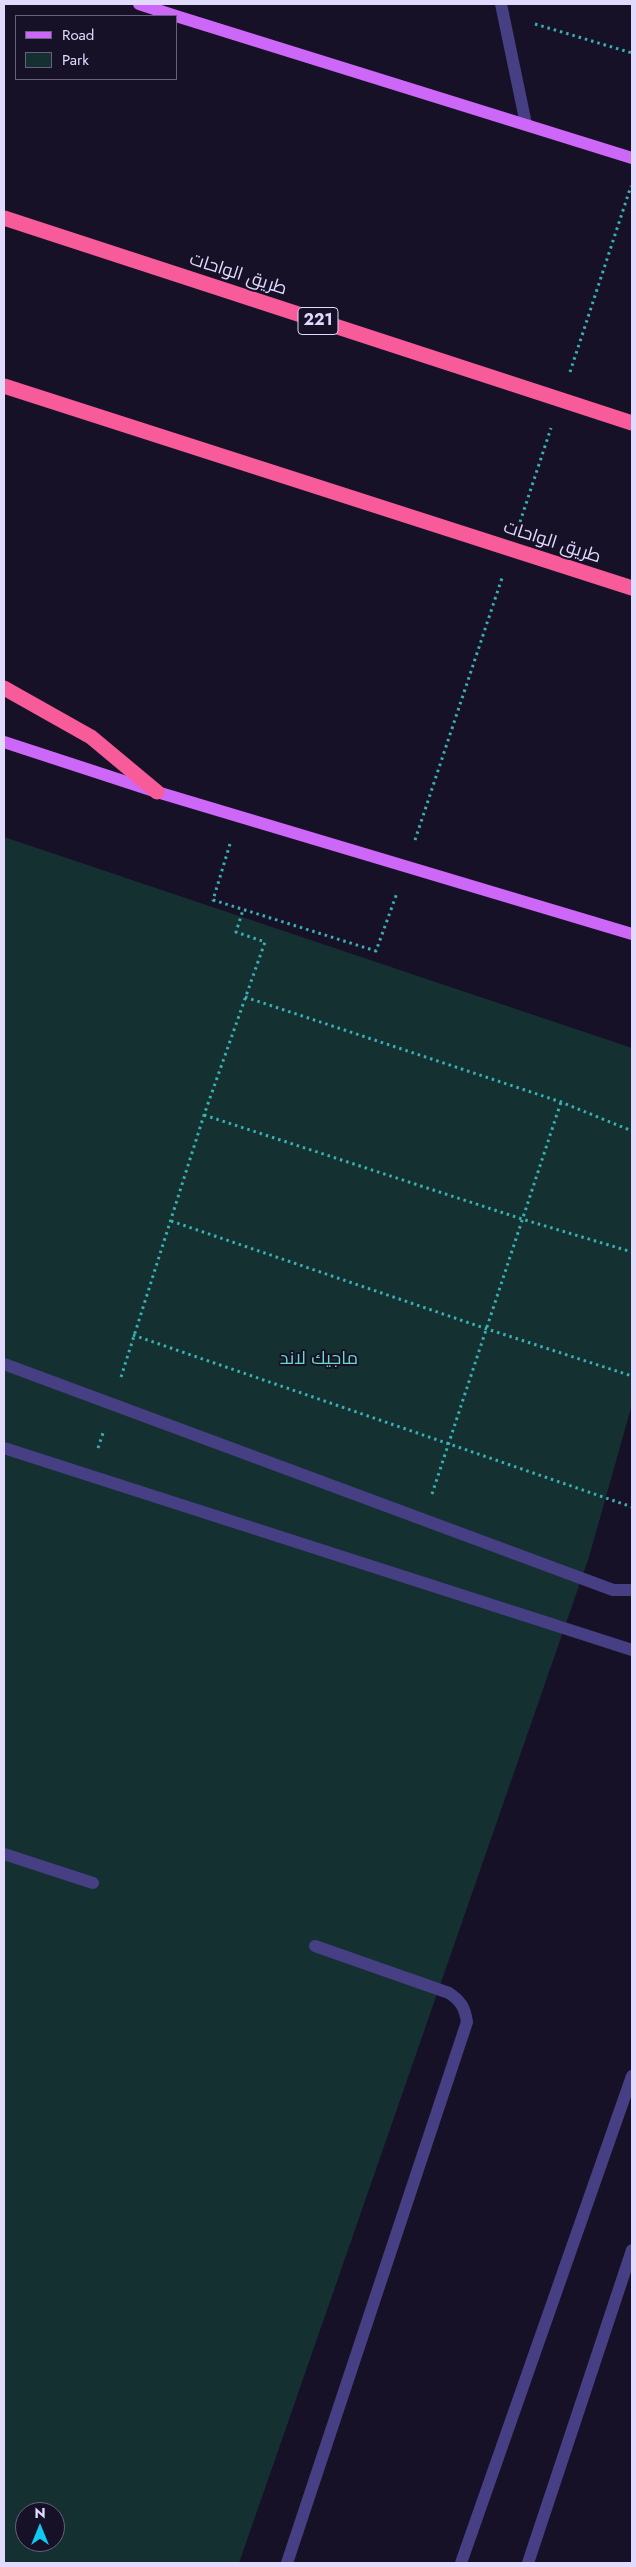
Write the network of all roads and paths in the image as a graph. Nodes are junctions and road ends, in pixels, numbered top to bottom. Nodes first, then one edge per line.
1 (139, 4) edge
2 (501, 4) edge
3 (173, 15) edge
4 (178, 17) edge
5 (535, 24) dead end
6 (632, 53) edge
7 (526, 124) junction
8 (632, 158) edge
9 (4, 218) edge
10 (4, 386) edge
11 (632, 423) edge
12 (632, 588) edge
13 (4, 688) edge
14 (4, 742) edge
15 (157, 792) junction
16 (238, 817) junction
17 (396, 895) dead end
18 (243, 910) junction
19 (632, 934) edge
20 (245, 997) junction
21 (561, 1102) junction
22 (204, 1115) junction
23 (632, 1131) edge
24 (522, 1219) junction
25 (171, 1221) junction
26 (632, 1252) edge
27 (486, 1329) junction
28 (133, 1335) junction
29 (4, 1364) edge
30 (632, 1376) edge
31 (112, 1404) junction
32 (448, 1444) junction
33 (4, 1448) edge
34 (89, 1475) junction
35 (632, 1507) edge
36 (424, 1520) junction
37 (632, 1590) edge
38 (632, 1650) edge
39 (4, 1854) edge
40 (93, 1883) dead end
41 (315, 1946) dead end
42 (632, 2076) edge
43 (632, 2250) edge
44 (287, 2563) edge
45 (461, 2563) edge
46 (528, 2563) edge

1 - 3 main road
2 - 7 street
4 - 7 main road
5 - 6 path
7 - 8 main road
9 - 11 highway, طريق الواحات / 221
10 - 12 highway, طريق الواحات
13 - 15 highway
14 - 15 main road
15 - 16 main road
16 - 18 path
16 - 19 main road
17 - 18 path
18 - 20 path
20 - 21 path
20 - 22 path
21 - 23 path
21 - 24 path
22 - 24 path
22 - 25 path
24 - 26 path
24 - 27 path
25 - 27 path
25 - 28 path
27 - 30 path
27 - 32 path
28 - 31 path
28 - 32 path
29 - 31 street
31 - 34 path
31 - 36 street
32 - 35 path
32 - 36 path
33 - 34 street
34 - 38 street
36 - 37 street
39 - 40 street
41 - 44 street
42 - 45 street
43 - 46 street

